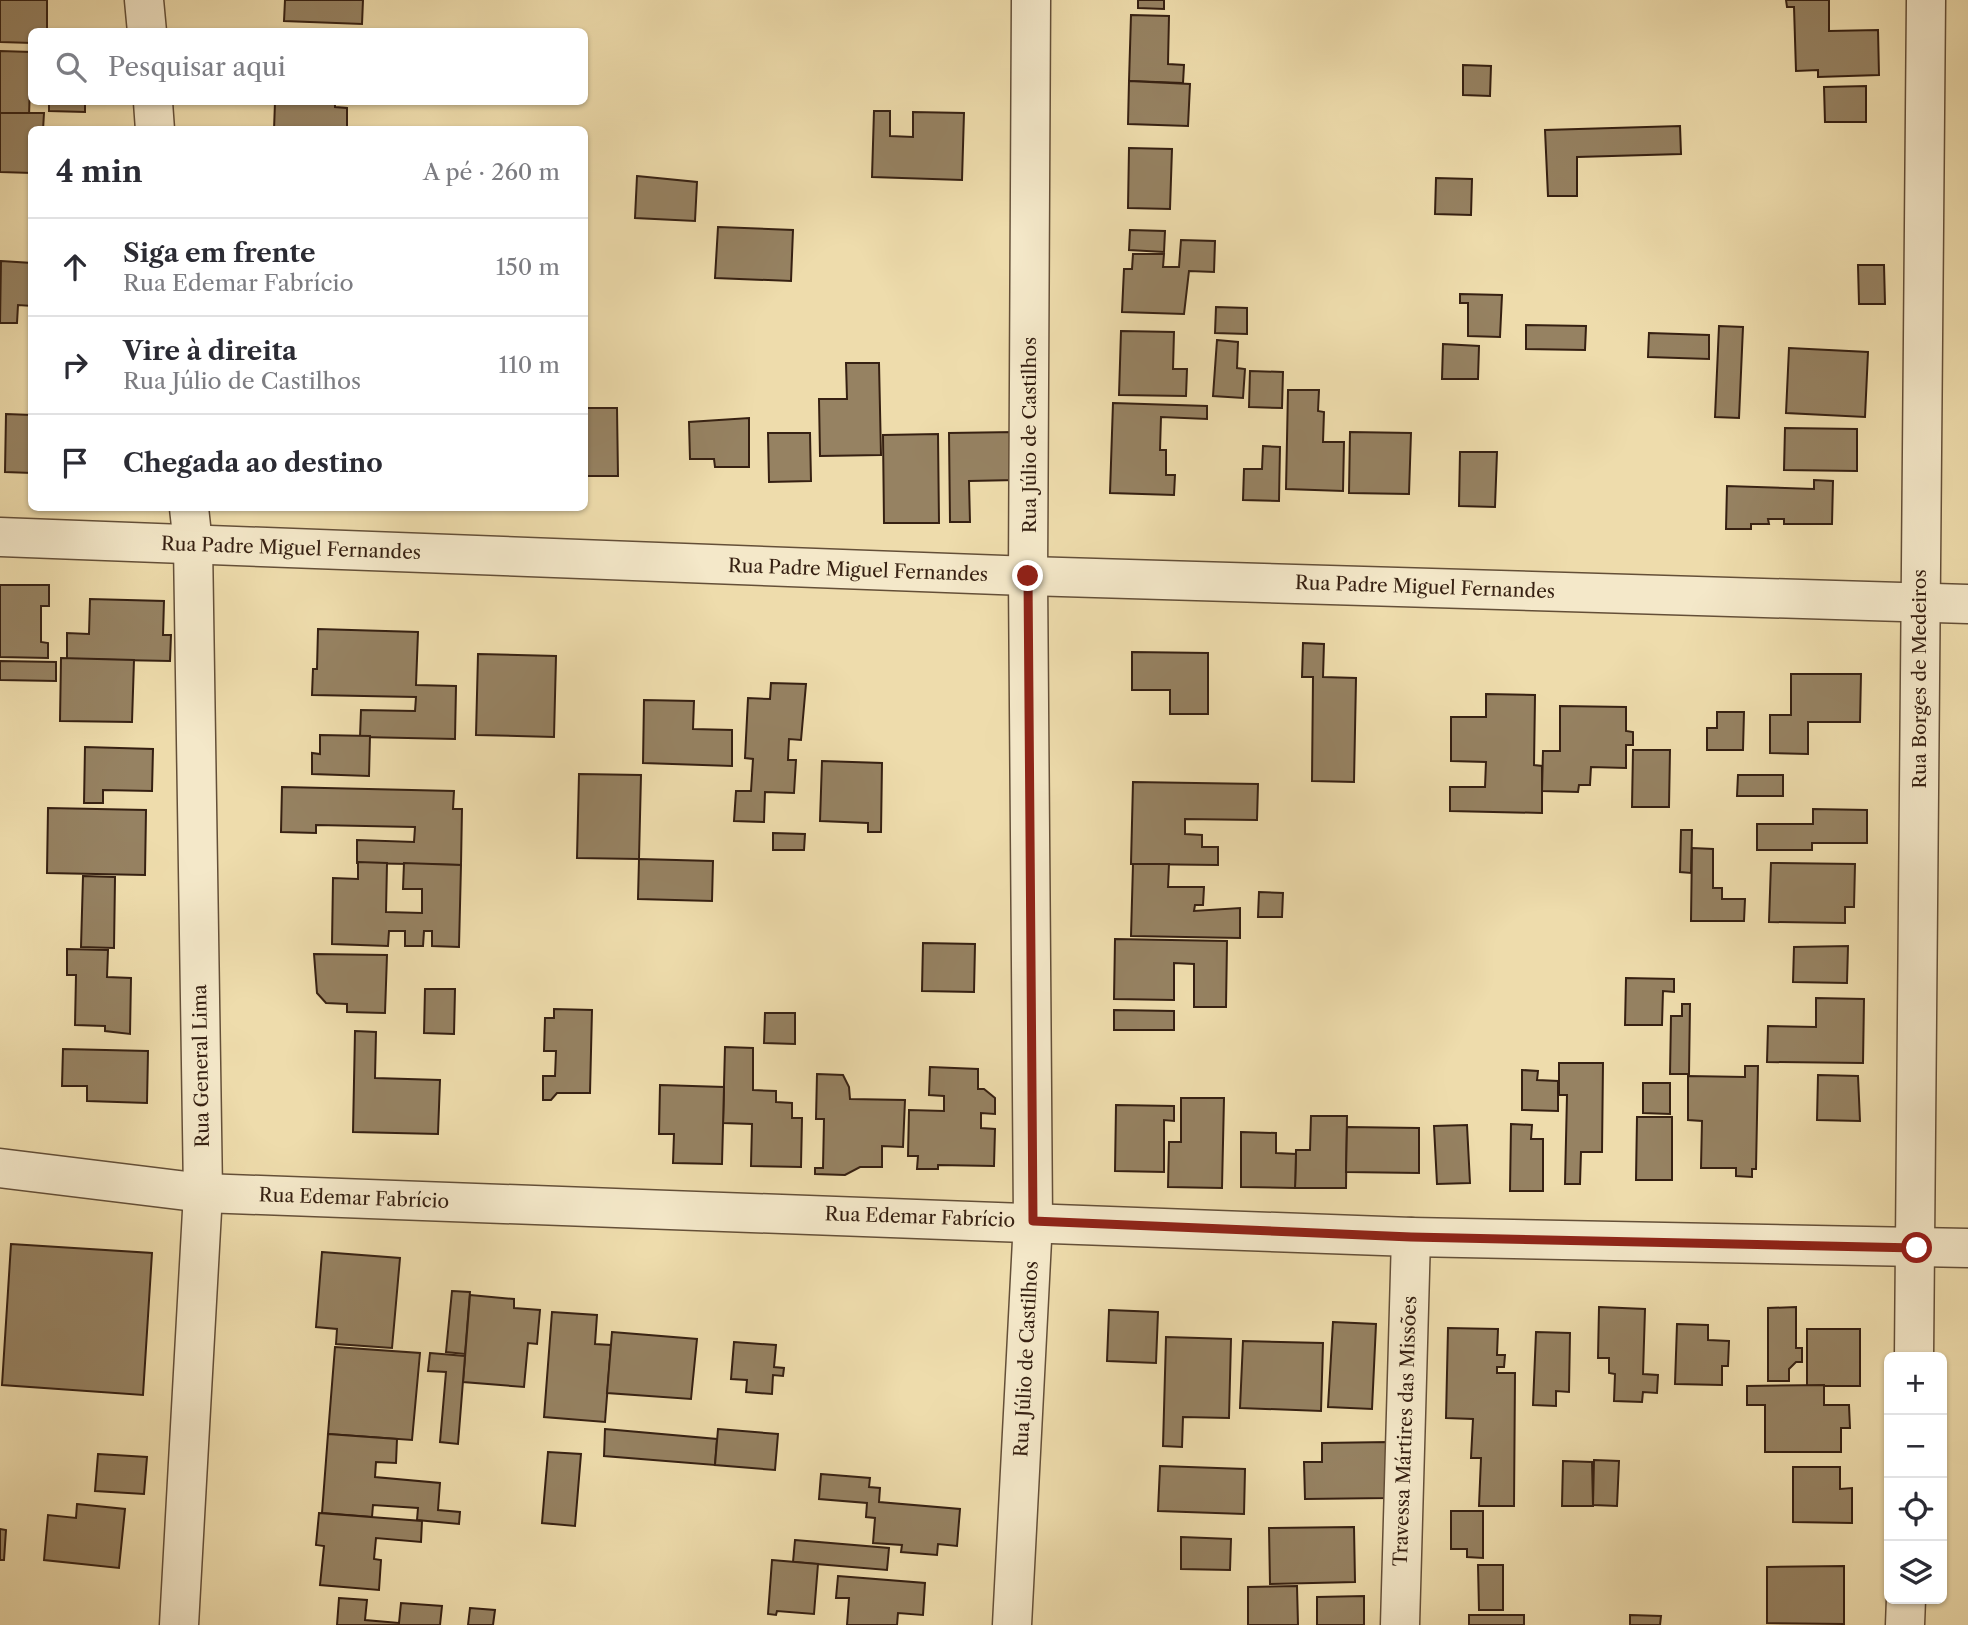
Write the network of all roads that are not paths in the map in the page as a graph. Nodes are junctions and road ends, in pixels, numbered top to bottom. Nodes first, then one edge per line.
1 (144, 0) edge
2 (1031, 0) edge
3 (1926, 0) edge
4 (146, 28) edge
5 (153, 105) edge
6 (155, 126) edge
7 (191, 526) edge
8 (0, 537) edge
9 (1028, 576) junction
10 (1919, 601) junction
11 (1968, 604) edge
12 (0, 1168) edge
13 (204, 1193) junction
14 (1033, 1221) junction
15 (1411, 1237) junction
16 (1917, 1248) junction
17 (1968, 1248) edge
18 (1914, 1352) edge
19 (1906, 1604) edge
20 (179, 1625) edge
21 (1012, 1625) edge
22 (1400, 1625) edge
23 (1905, 1625) edge

1 - 4 street
2 - 9 street, Rua Júlio de Castilhos
3 - 10 street, Rua Borges de Medeiros
5 - 6 street
7 - 8 street, Rua Padre Miguel Fernandes
7 - 9 street, Rua Padre Miguel Fernandes
7 - 13 street, Rua General Lima
9 - 10 street, Rua Padre Miguel Fernandes
9 - 14 street, Rua Júlio de Castilhos
10 - 11 street, Rua Padre Miguel Fernandes
10 - 16 street, Rua Borges de Medeiros
12 - 13 street, Rua Edemar Fabrício
13 - 14 street, Rua Edemar Fabrício
13 - 20 street, Rua General Lima
14 - 15 street, Rua Edemar Fabrício
14 - 21 street, Rua Júlio de Castilhos
15 - 16 street, Rua Edemar Fabrício
15 - 22 street, Travessa Mártires das Missões
16 - 17 street, Rua Edemar Fabrício
16 - 18 street, Rua Borges de Medeiros
19 - 23 street

